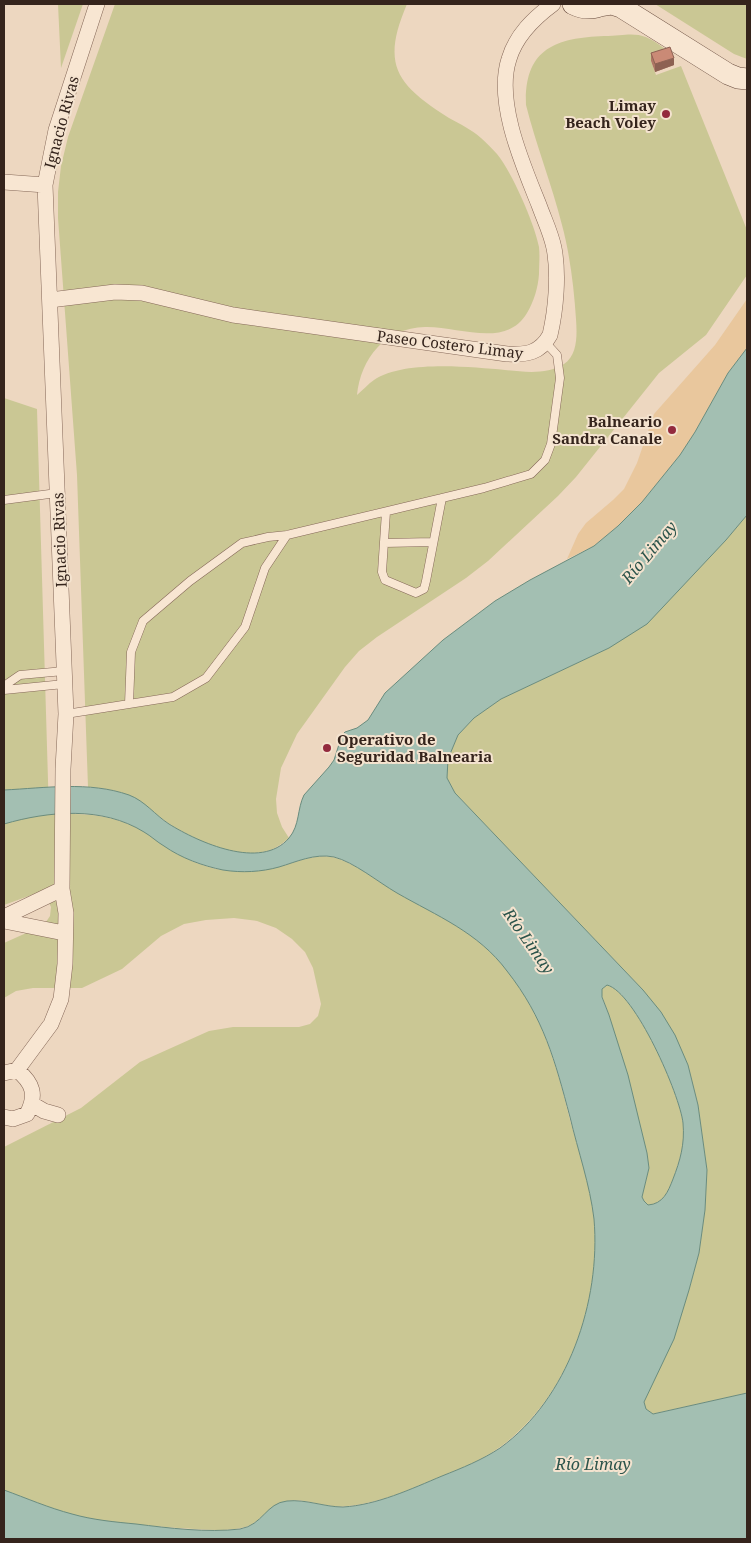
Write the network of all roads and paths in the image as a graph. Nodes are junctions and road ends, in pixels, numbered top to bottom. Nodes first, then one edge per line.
1 (97, 4) edge
2 (553, 4) edge
3 (573, 4) edge
4 (636, 4) edge
5 (602, 5) edge
6 (747, 68) edge
7 (747, 79) edge
8 (4, 182) edge
9 (45, 185) junction
10 (50, 300) junction
11 (546, 343) junction
12 (57, 493) junction
13 (442, 498) junction
14 (4, 500) edge
15 (386, 512) junction
16 (288, 535) junction
17 (433, 542) junction
18 (384, 543) junction
19 (64, 677) junction
20 (4, 686) edge
21 (4, 690) edge
22 (129, 704) junction
23 (66, 714) junction
24 (62, 889) junction
25 (4, 917) edge
26 (4, 921) edge
27 (64, 933) junction
28 (10, 1071) edge
29 (32, 1104) junction
30 (58, 1116) dead end
31 (4, 1118) edge

1 - 9 street, Ignacio Rivas
2 - 11 street, Paseo Costero Limay
3 - 5 street
4 - 6 street
5 - 7 street
8 - 9 street
9 - 10 street, Ignacio Rivas
10 - 11 street, Paseo Costero Limay
10 - 12 street, Ignacio Rivas
11 - 13 lane
12 - 14 lane
12 - 19 street, Ignacio Rivas
13 - 15 lane
13 - 17 lane
15 - 16 lane
15 - 18 lane
16 - 22 lane
16 - 22 lane
17 - 18 lane
17 - 18 lane
19 - 20 lane
19 - 21 lane
19 - 23 street, Ignacio Rivas
22 - 23 lane
23 - 24 street, Ignacio Rivas
24 - 25 street
24 - 27 street, Ignacio Rivas
26 - 27 street
27 - 28 street, Ignacio Rivas
28 - 29 street
29 - 30 street
29 - 31 street

